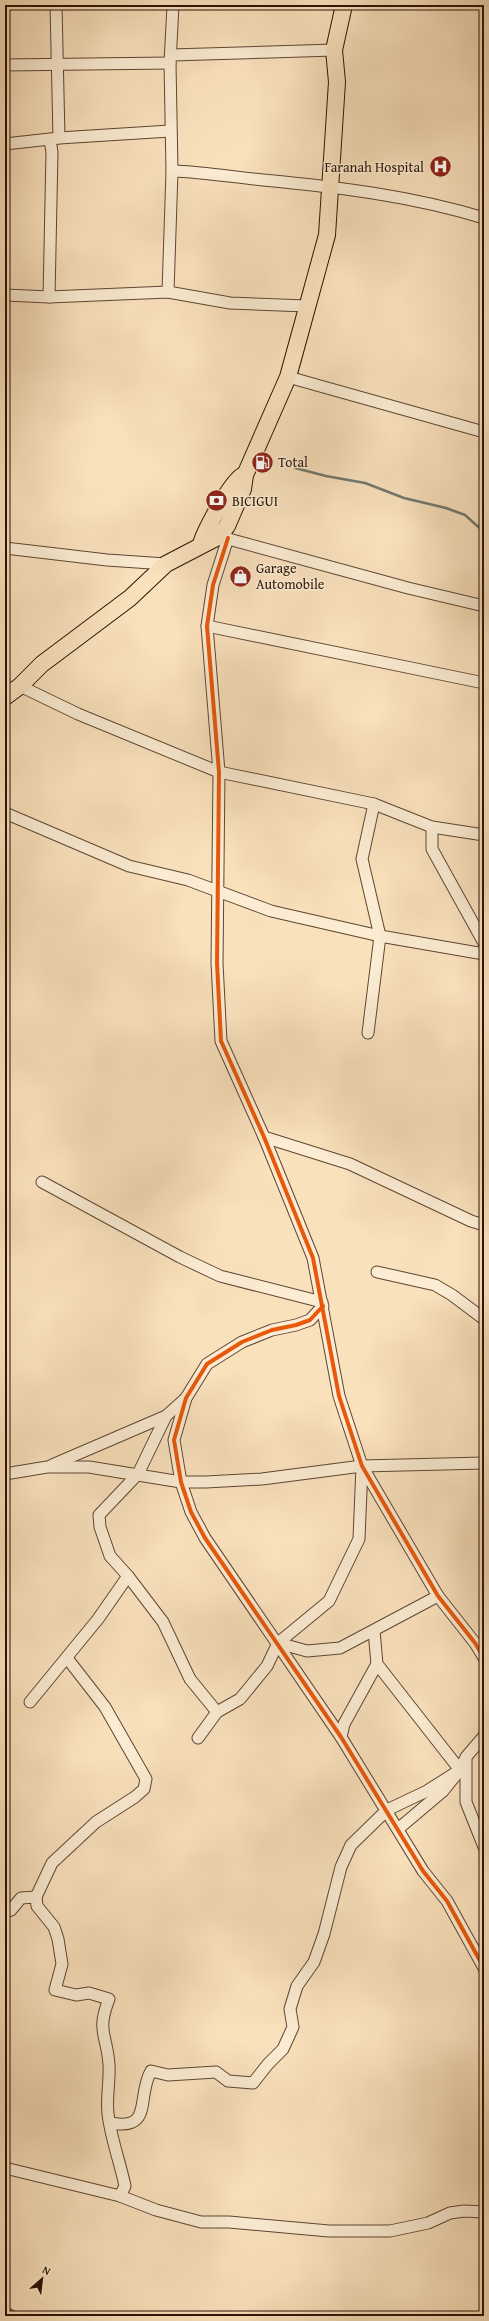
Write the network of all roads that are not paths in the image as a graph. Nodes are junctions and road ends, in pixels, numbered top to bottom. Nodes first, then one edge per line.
1 (56, 5) edge
2 (173, 5) edge
3 (344, 5) edge
4 (334, 50) junction
5 (170, 59) junction
6 (5, 65) edge
7 (57, 66) junction
8 (170, 131) junction
9 (55, 139) junction
10 (5, 144) edge
11 (172, 171) junction
12 (331, 186) junction
13 (484, 218) edge
14 (168, 292) junction
15 (5, 295) edge
16 (48, 296) junction
17 (306, 306) junction
18 (288, 377) junction
19 (484, 432) edge
20 (213, 537) junction
21 (5, 548) edge
22 (166, 564) junction
23 (484, 606) edge
24 (207, 626) junction
25 (484, 683) edge
26 (20, 686) junction
27 (5, 696) edge
28 (219, 772) junction
29 (374, 804) junction
30 (5, 813) edge
31 (432, 827) junction
32 (484, 835) edge
33 (219, 892) junction
34 (380, 936) junction
35 (484, 943) edge
36 (484, 954) edge
37 (368, 1033) dead end
38 (264, 1137) junction
39 (42, 1182) dead end
40 (484, 1225) edge
41 (377, 1272) dead end
42 (322, 1304) junction
43 (484, 1319) edge
44 (186, 1398) junction
45 (166, 1416) junction
46 (484, 1463) edge
47 (362, 1466) junction
48 (47, 1467) junction
49 (5, 1474) edge
50 (138, 1474) junction
51 (181, 1482) junction
52 (128, 1576) junction
53 (438, 1596) junction
54 (374, 1631) junction
55 (278, 1643) junction
56 (67, 1658) junction
57 (484, 1658) edge
58 (377, 1664) junction
59 (30, 1702) dead end
60 (217, 1712) junction
61 (484, 1736) edge
62 (341, 1737) junction
63 (198, 1738) dead end
64 (466, 1757) junction
65 (460, 1770) junction
66 (387, 1810) junction
67 (398, 1829) junction
68 (484, 1847) edge
69 (36, 1897) junction
70 (5, 1912) edge
71 (484, 1968) edge
72 (110, 2123) junction
73 (5, 2168) edge
74 (120, 2196) junction
75 (484, 2212) edge

1 - 7 street
2 - 5 street
3 - 4 highway
4 - 5 street
4 - 12 highway
5 - 7 street
5 - 8 street
6 - 7 street
7 - 9 street
8 - 9 street
8 - 11 street
9 - 10 street
9 - 16 street
11 - 12 street
11 - 14 street
12 - 13 street
12 - 17 highway
14 - 16 street
14 - 17 street
15 - 16 street
17 - 18 highway
18 - 19 street
18 - 20 highway
20 - 22 highway
20 - 23 street
20 - 24 street
21 - 22 street
22 - 26 highway
24 - 25 street
24 - 28 street
26 - 27 highway
26 - 28 street
28 - 29 street
28 - 33 street
29 - 31 street
29 - 34 street
30 - 33 street
31 - 32 street
31 - 35 street
33 - 34 street
33 - 38 street
34 - 36 street
34 - 37 street
38 - 40 street
38 - 42 street
39 - 42 street
41 - 43 street
42 - 44 street
42 - 47 street
44 - 45 street
44 - 51 street
45 - 48 street
45 - 50 street
46 - 47 street
47 - 51 street
47 - 53 street
47 - 55 street
48 - 49 street
48 - 50 street
50 - 51 street
50 - 52 street
51 - 55 street
52 - 56 street
52 - 60 street
53 - 54 street
53 - 57 street
54 - 55 street
54 - 58 street
55 - 60 street
55 - 62 street
56 - 59 street
56 - 69 street
58 - 62 street
58 - 65 street
60 - 63 street
61 - 64 street
62 - 66 street
64 - 65 street
64 - 68 street
65 - 66 street
65 - 67 street
66 - 67 street
66 - 72 street
67 - 71 street
69 - 70 street
69 - 72 street
72 - 74 street
73 - 74 street
74 - 75 street

